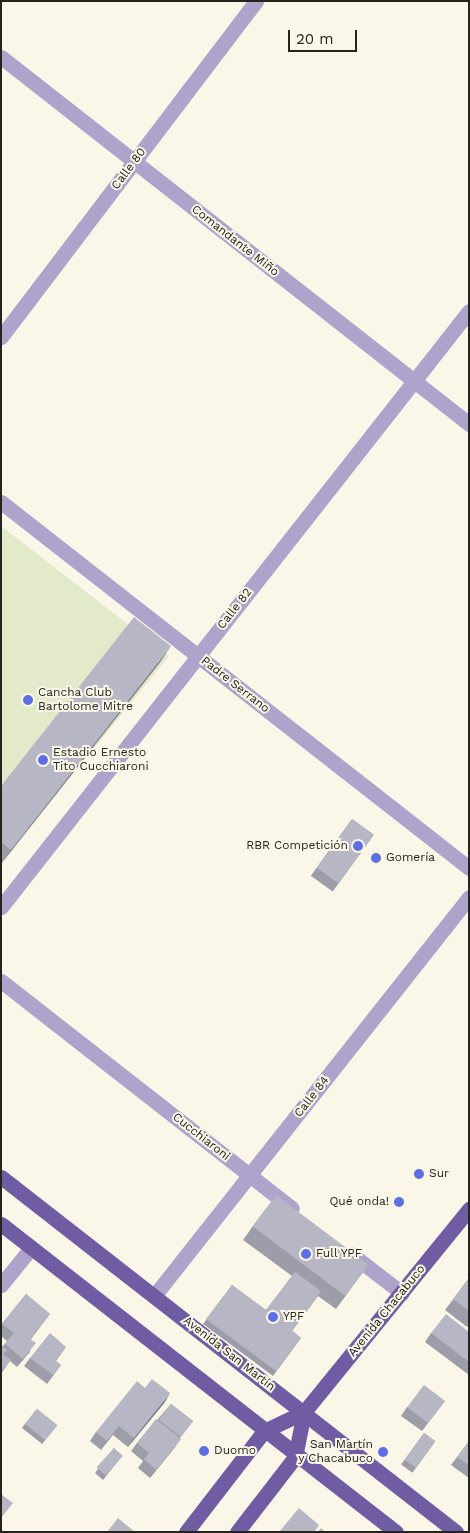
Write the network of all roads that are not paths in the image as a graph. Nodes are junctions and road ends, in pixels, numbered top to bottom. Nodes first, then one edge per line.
1 (256, 1) edge
2 (1, 58) edge
3 (134, 162) junction
4 (469, 311) edge
5 (1, 337) edge
6 (414, 381) junction
7 (469, 424) edge
8 (1, 502) edge
9 (198, 656) junction
10 (469, 868) edge
11 (469, 897) edge
12 (1, 907) edge
13 (1, 981) edge
14 (250, 1175) junction
15 (1, 1177) edge
16 (468, 1211) edge
17 (303, 1216) edge
18 (1, 1224) edge
19 (341, 1246) edge
20 (31, 1248) junction
21 (1, 1285) edge
22 (402, 1293) junction
23 (154, 1296) junction
24 (304, 1412) junction
25 (264, 1431) junction
26 (295, 1457) junction
27 (186, 1532) edge
28 (237, 1532) edge
29 (396, 1532) edge
30 (456, 1532) edge

1 - 3 street, Calle 80
2 - 3 street, Comandante Miño
3 - 5 street, Calle 80
3 - 6 street, Comandante Miño
4 - 6 street, Calle 82
6 - 7 street, Comandante Miño
6 - 9 street, Calle 82
8 - 9 street, Padre Serrano
9 - 10 street, Padre Serrano
9 - 12 street, Calle 82
11 - 14 street, Calle 84
13 - 14 street, Cucchiaroni
14 - 17 street, Cucchiaroni
14 - 23 street, Calle 84
15 - 23 main road, Avenida San Martín
16 - 22 main road, Avenida Chacabuco
18 - 20 main road
19 - 22 street
20 - 21 street
20 - 25 main road
22 - 24 main road, Avenida Chacabuco
23 - 24 main road, Avenida San Martín
24 - 25 main road, Avenida Chacabuco
24 - 26 main road, Avenida Chacabuco
24 - 30 main road, Avenida San Martín
25 - 26 main road
25 - 27 main road, Avenida Chacabuco
26 - 28 main road, Avenida Chacabuco
26 - 29 main road

